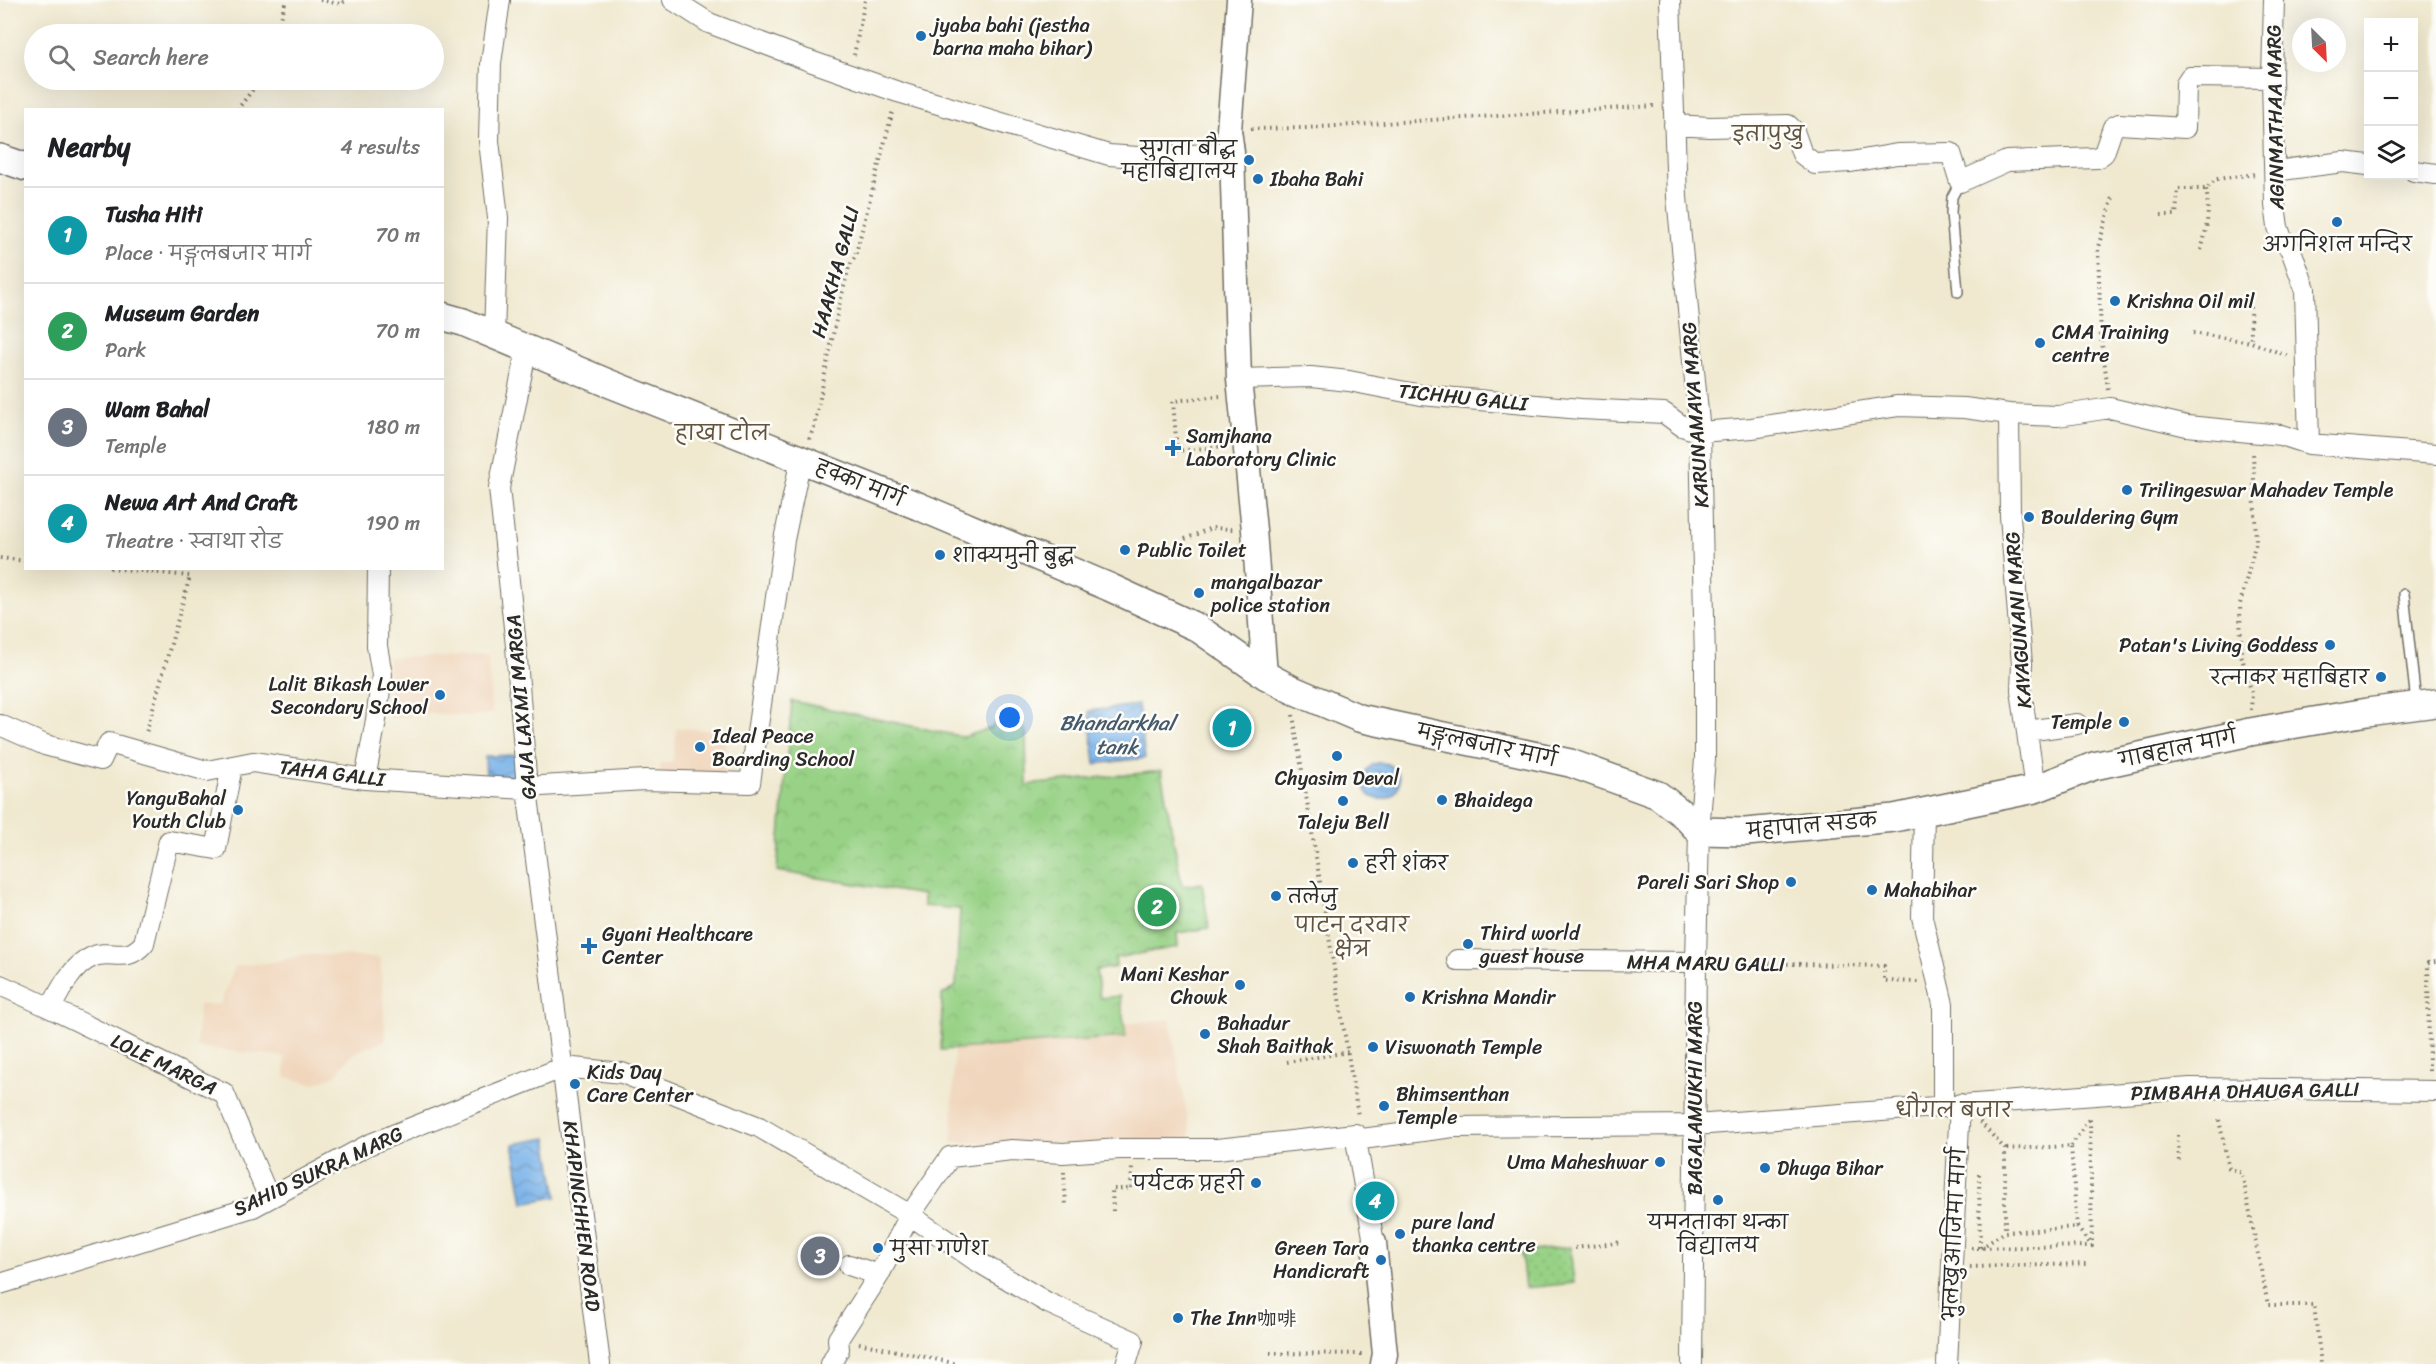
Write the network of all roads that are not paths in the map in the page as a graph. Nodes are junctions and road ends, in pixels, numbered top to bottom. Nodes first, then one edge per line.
1 (500, 0) edge
2 (673, 0) edge
3 (1239, 0) edge
4 (1670, 0) edge
5 (2274, 0) edge
6 (2272, 78) junction
7 (1674, 125) junction
8 (1230, 141) junction
9 (0, 158) edge
10 (2364, 165) edge
11 (24, 166) edge
12 (2275, 171) junction
13 (2418, 172) edge
14 (2436, 174) edge
15 (1960, 182) junction
16 (1958, 292) dead end
17 (444, 317) edge
18 (494, 335) junction
19 (527, 347) junction
20 (1241, 386) junction
21 (2009, 414) junction
22 (1691, 429) junction
23 (2309, 444) junction
24 (2436, 454) edge
25 (801, 458) junction
26 (378, 570) edge
27 (2404, 594) dead end
28 (1265, 675) junction
29 (2426, 704) edge
30 (2077, 724) dead end
31 (0, 725) edge
32 (2027, 731) junction
33 (232, 766) junction
34 (365, 779) junction
35 (527, 789) junction
36 (2035, 789) junction
37 (1924, 812) junction
38 (1699, 831) junction
39 (1457, 960) dead end
40 (1696, 962) junction
41 (0, 985) edge
42 (51, 1008) junction
43 (564, 1067) junction
44 (2433, 1091) edge
45 (1952, 1104) junction
46 (1695, 1125) junction
47 (1358, 1137) junction
48 (269, 1198) junction
49 (910, 1215) junction
50 (1374, 1243) joint
51 (849, 1265) dead end
52 (879, 1275) junction
53 (0, 1284) edge
54 (1384, 1359) edge
55 (600, 1364) edge
56 (831, 1364) edge
57 (1126, 1364) edge
58 (1692, 1364) edge
59 (1947, 1364) edge

1 - 18 street
2 - 8 street
3 - 8 street
4 - 7 street, KARUNAMAYA MARG
5 - 6 street, AGINMATHAA MARG
6 - 12 street, AGINMATHAA MARG
6 - 15 street
7 - 15 street
7 - 22 street, KARUNAMAYA MARG
8 - 20 street
9 - 11 main road
10 - 12 street
12 - 23 street, AGINMATHAA MARG
13 - 14 street
15 - 16 lane
17 - 18 main road, हक्का मार्ग
18 - 19 main road, हक्का मार्ग
19 - 25 main road, हक्का मार्ग
19 - 35 street, GAJA LAXMI MARGA
20 - 22 street, TICHHU GALLI
20 - 28 street
21 - 22 street
21 - 23 street
21 - 32 street, KAYAGUNANI MARG
22 - 38 street, KARUNAMAYA MARG
23 - 24 street
25 - 28 main road, हक्का मार्ग
25 - 35 street, TAHA GALLI
26 - 34 street
27 - 29 lane
28 - 38 main road, मङ्गलबजार मार्ग
29 - 36 main road, गाबहाल मार्ग
30 - 32 street
31 - 33 street, TAHA GALLI
32 - 36 street, KAYAGUNANI MARG
33 - 34 street, TAHA GALLI
33 - 42 street
34 - 35 street, TAHA GALLI
35 - 43 street, GAJA LAXMI MARGA
36 - 37 main road, गाबहाल मार्ग
37 - 38 main road, महापाल सडक
37 - 45 street, भुलखुआजिमा मार्ग
38 - 40 street, BAGALAMUKHI MARG
39 - 40 street, MHA MARU GALLI
40 - 46 street, BAGALAMUKHI MARG
41 - 42 street, LOLE MARGA
42 - 48 street, LOLE MARGA
43 - 48 street, SAHID SUKRA MARG
43 - 49 street
43 - 55 street, KHAPINCHHEN ROAD
44 - 45 street, PIMBAHA DHAUGA GALLI
45 - 46 street, PIMBAHA DHAUGA GALLI
45 - 59 street, भुलखुआजिमा मार्ग
46 - 47 street, PIMBAHA DHAUGA GALLI
46 - 58 street, BAGALAMUKHI MARG
47 - 49 street, PIMBAHA DHAUGA GALLI
47 - 50 street
48 - 53 street, SAHID SUKRA MARG
49 - 52 street, PIMBAHA DHAUGA GALLI
49 - 57 street
50 - 54 street
51 - 52 street
52 - 56 street, PIMBAHA DHAUGA GALLI

